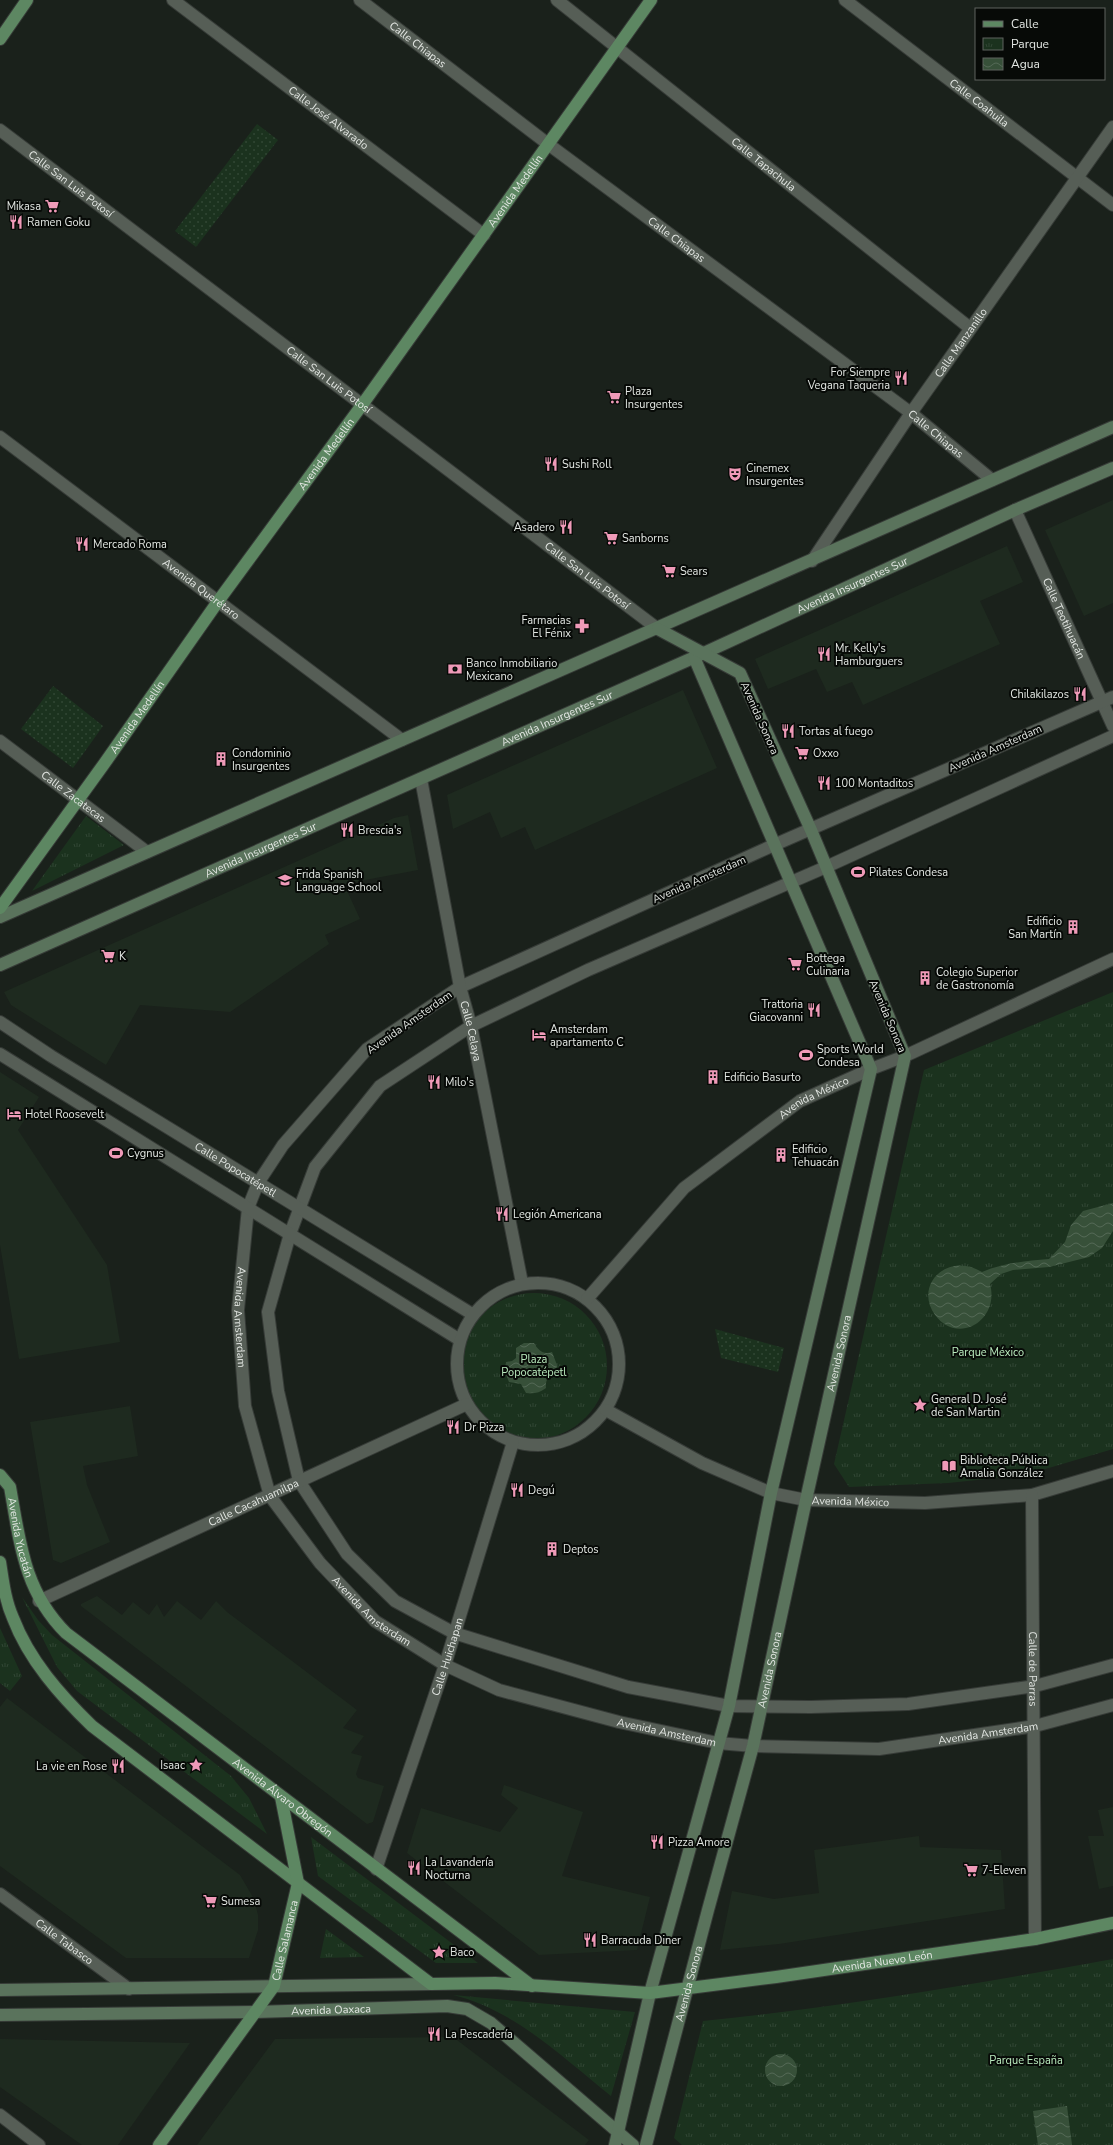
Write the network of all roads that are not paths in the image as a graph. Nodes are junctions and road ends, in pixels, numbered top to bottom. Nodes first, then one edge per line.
1 (27, 0) edge
2 (173, 0) edge
3 (360, 0) edge
4 (557, 0) edge
5 (651, 0) edge
6 (845, 0) edge
7 (0, 39) edge
8 (618, 47) junction
9 (1113, 127) edge
10 (0, 130) edge
11 (548, 144) junction
12 (1078, 178) junction
13 (1113, 205) edge
14 (484, 235) junction
15 (970, 328) junction
16 (362, 405) junction
17 (911, 413) junction
18 (1113, 427) edge
19 (0, 437) edge
20 (1113, 468) edge
21 (992, 480) junction
22 (1015, 510) junction
23 (812, 560) junction
24 (219, 600) junction
25 (658, 629) junction
26 (699, 655) junction
27 (1107, 699) edge
28 (1113, 726) edge
29 (1113, 736) edge
30 (402, 740) junction
31 (0, 741) edge
32 (421, 779) junction
33 (78, 800) junction
34 (811, 830) junction
35 (774, 845) junction
36 (147, 852) junction
37 (826, 867) junction
38 (790, 883) junction
39 (0, 908) edge
40 (0, 917) edge
41 (1113, 959) edge
42 (0, 965) edge
43 (460, 987) junction
44 (0, 1022) edge
45 (471, 1026) junction
46 (0, 1054) edge
47 (905, 1056) junction
48 (871, 1069) junction
49 (258, 1183) junction
50 (248, 1208) junction
51 (299, 1208) junction
52 (290, 1234) junction
53 (522, 1283) junction
54 (587, 1299) junction
55 (472, 1314) junction
56 (460, 1340) junction
57 (467, 1404) junction
58 (606, 1410) junction
59 (513, 1442) junction
60 (1113, 1472) edge
61 (0, 1475) edge
62 (299, 1481) junction
63 (771, 1493) junction
64 (1032, 1495) junction
65 (270, 1496) junction
66 (806, 1500) junction
67 (0, 1562) edge
68 (0, 1599) edge
69 (40, 1601) junction
70 (9, 1608) junction
71 (454, 1633) junction
72 (445, 1665) junction
73 (1113, 1665) edge
74 (1035, 1686) junction
75 (1113, 1705) edge
76 (729, 1706) junction
77 (762, 1706) junction
78 (1035, 1726) junction
79 (718, 1743) junction
80 (753, 1746) junction
81 (281, 1797) junction
82 (376, 1869) junction
83 (298, 1883) junction
84 (0, 1894) edge
85 (1113, 1923) edge
86 (1035, 1939) junction
87 (431, 1984) junction
88 (274, 1986) junction
89 (532, 1986) junction
90 (688, 1988) junction
91 (129, 1989) junction
92 (0, 1990) edge
93 (650, 1993) junction
94 (255, 2012) junction
95 (0, 2015) edge
96 (0, 2115) edge
97 (618, 2132) junction
98 (39, 2145) edge
99 (159, 2145) edge
100 (615, 2145) edge
101 (633, 2145) edge
102 (646, 2145) edge

1 - 7 main road
2 - 14 street, Calle José Alvarado
3 - 11 street, Calle Chiapas
4 - 8 street, Calle Tapachula
5 - 8 main road, Avenida Medellín
6 - 12 street, Calle Coahuila
8 - 11 main road, Avenida Medellín
8 - 15 street, Calle Tapachula
9 - 12 street, Calle Manzanillo
10 - 16 street, Calle San Luis Potosí
11 - 14 main road, Avenida Medellín
11 - 17 street, Calle Chiapas
12 - 13 street, Calle Coahuila
12 - 15 street, Calle Manzanillo
14 - 16 main road, Avenida Medellín
15 - 17 street, Calle Manzanillo
16 - 24 main road, Avenida Medellín
16 - 25 street, Calle San Luis Potosí
17 - 21 street, Calle Chiapas
17 - 23 street, Calle Manzanillo
18 - 21 main road
19 - 24 street, Avenida Querétaro
20 - 22 main road, Avenida Insurgentes Sur
21 - 23 main road
22 - 26 main road, Avenida Insurgentes Sur
22 - 27 street, Calle Teotihuacán
23 - 25 main road
24 - 30 street, Avenida Querétaro
24 - 33 main road, Avenida Medellín
25 - 26 main road, Avenida Sonora
25 - 30 main road
26 - 32 main road, Avenida Insurgentes Sur
26 - 34 main road, Avenida Sonora
26 - 35 main road
27 - 28 street, Calle Teotihuacán
27 - 34 street, Avenida Amsterdam
29 - 37 street, Avenida Amsterdam
30 - 36 main road
31 - 33 street, Calle Zacatecas
32 - 42 main road, Avenida Insurgentes Sur
32 - 43 street, Calle Celaya
33 - 36 street, Calle Zacatecas
33 - 39 main road, Avenida Medellín
34 - 35 street, Avenida Amsterdam
34 - 37 main road, Avenida Sonora
35 - 38 main road
35 - 43 street, Avenida Amsterdam
36 - 40 main road
37 - 38 street, Avenida Amsterdam
37 - 47 main road, Avenida Sonora
38 - 45 street, Avenida Amsterdam
38 - 48 main road
41 - 47 street, Avenida México
43 - 45 street, Calle Celaya
43 - 49 street, Avenida Amsterdam
44 - 49 street, Calle Popocatépetl
45 - 51 street, Avenida Amsterdam
45 - 53 street, Calle Celaya
46 - 50 street
47 - 48 street, Avenida México
47 - 66 main road, Avenida Sonora
48 - 54 street, Avenida México
48 - 63 main road
49 - 50 street, Avenida Amsterdam
49 - 51 street, Calle Popocatépetl
50 - 52 street
50 - 65 street, Avenida Amsterdam
51 - 52 street, Avenida Amsterdam
51 - 55 street, Calle Popocatépetl
52 - 56 street
52 - 62 street, Avenida Amsterdam
53 - 54 street
53 - 55 street
54 - 58 street
55 - 56 street
56 - 57 street
57 - 59 street
57 - 62 street, Calle Cacahuamilpa
58 - 59 street
58 - 63 street, Avenida México
59 - 71 street, Calle Huichapan
60 - 64 street, Avenida México
61 - 69 main road, Avenida Yucatán
62 - 65 street, Calle Cacahuamilpa
62 - 71 street, Avenida Amsterdam
63 - 66 street, Avenida México
63 - 76 main road
64 - 66 street, Avenida México
64 - 74 street, Calle de Parras
65 - 69 street, Calle Cacahuamilpa
65 - 72 street, Avenida Amsterdam
66 - 77 main road, Avenida Sonora
67 - 70 main road
68 - 70 main road
69 - 81 main road, Avenida Álvaro Obregón
70 - 83 main road
71 - 72 street, Calle Huichapan
71 - 76 street, Avenida Amsterdam
72 - 79 street, Avenida Amsterdam
72 - 82 street, Calle Huichapan
73 - 74 street, Avenida Amsterdam
74 - 77 street, Avenida Amsterdam
74 - 78 street, Calle de Parras
75 - 78 street, Avenida Amsterdam
76 - 77 street, Avenida Amsterdam
76 - 79 main road
77 - 80 main road, Avenida Sonora
78 - 80 street, Avenida Amsterdam
78 - 86 street, Calle de Parras
79 - 80 street, Avenida Amsterdam
79 - 93 main road
80 - 90 main road, Avenida Sonora
81 - 82 main road, Avenida Álvaro Obregón
81 - 83 main road, Calle Salamanca
82 - 89 main road, Avenida Álvaro Obregón
83 - 87 main road
83 - 88 main road, Calle Salamanca
84 - 91 street, Calle Tabasco
85 - 86 main road, Avenida Nuevo León
86 - 90 main road, Avenida Nuevo León
87 - 88 main road
87 - 89 main road
88 - 91 main road
88 - 94 main road, Calle Salamanca
89 - 93 main road
90 - 93 main road, Avenida Nuevo León
90 - 102 main road, Avenida Sonora
91 - 92 main road
93 - 97 main road
94 - 95 main road, Avenida Oaxaca
94 - 97 main road, Avenida Oaxaca
94 - 99 main road, Calle Salamanca
96 - 98 street
97 - 100 main road
97 - 101 main road, Avenida Oaxaca

